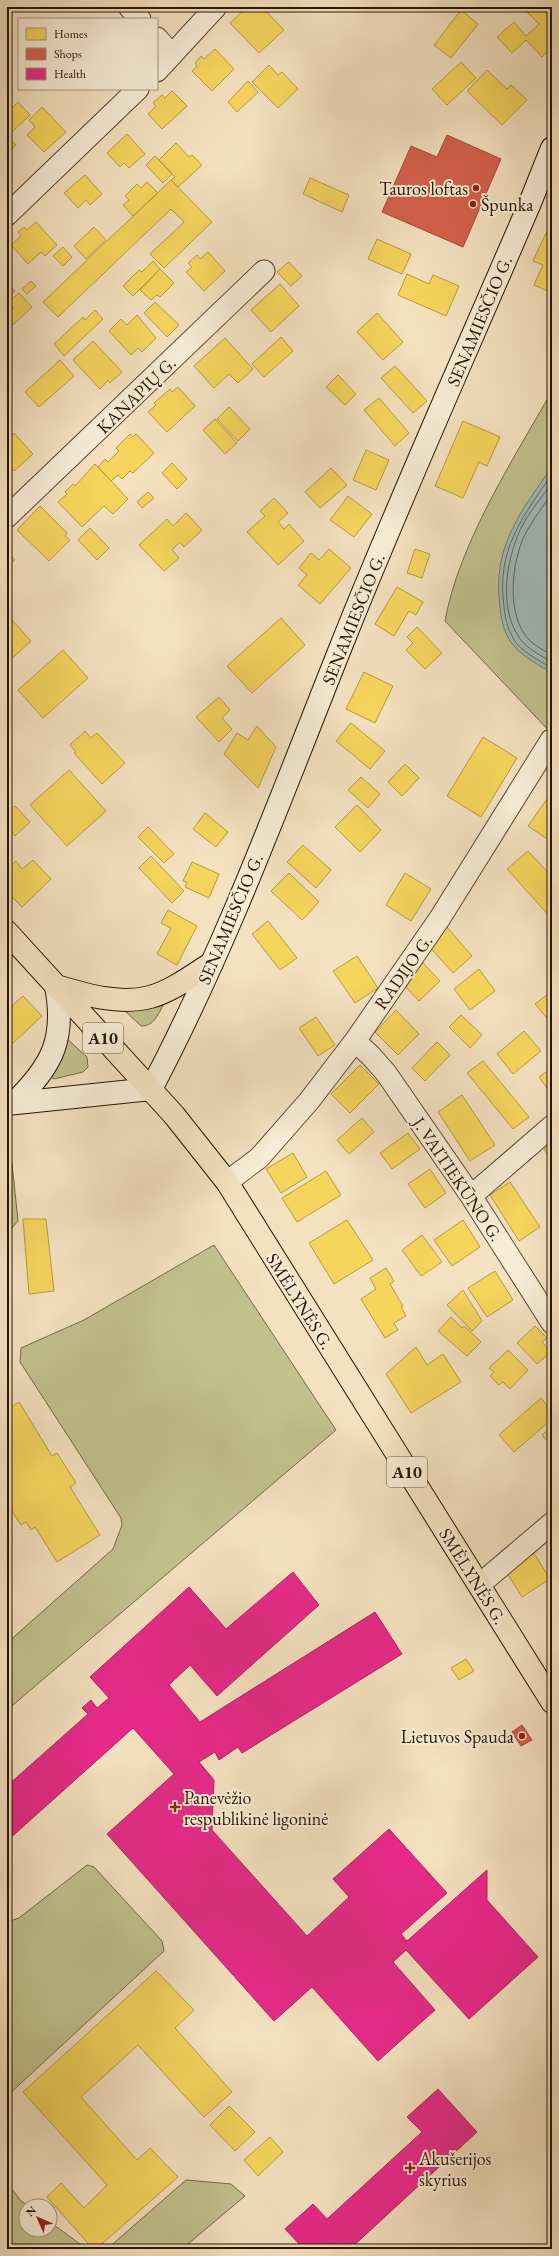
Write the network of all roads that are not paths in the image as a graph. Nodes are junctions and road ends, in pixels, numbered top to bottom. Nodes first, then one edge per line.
1 (130, 7) edge
2 (216, 7) edge
3 (139, 18) edge
4 (158, 39) edge
5 (172, 56) junction
6 (158, 70) edge
7 (137, 90) edge
8 (552, 148) edge
9 (7, 215) edge
10 (264, 271) dead end
11 (7, 517) edge
12 (551, 740) dead end
13 (7, 932) edge
14 (212, 963) junction
15 (56, 986) junction
16 (355, 1041) junction
17 (151, 1089) junction
18 (11, 1103) edge
19 (552, 1126) edge
20 (227, 1182) junction
21 (471, 1196) junction
22 (552, 1323) edge
23 (552, 1523) edge
24 (479, 1586) junction
25 (552, 1702) edge

1 - 3 street
2 - 5 street
4 - 5 street
5 - 6 street
7 - 9 street
8 - 14 main road, SENAMIESČIO G.
10 - 11 street, KANAPIŲ G.
12 - 16 street, RADIJO G.
13 - 15 highway, SMĖLYNĖS G. / A10
14 - 15 highway
14 - 17 main road, SENAMIESČIO G.
15 - 17 highway, SMĖLYNĖS G. / A10
15 - 18 main road
16 - 20 street, RADIJO G.
16 - 21 street, J. VAITIEKŪNO G.
17 - 18 main road
17 - 20 highway, SMĖLYNĖS G. / A10
19 - 21 street
20 - 24 highway, SMĖLYNĖS G. / A10
21 - 22 street, J. VAITIEKŪNO G.
23 - 24 street
24 - 25 highway, SMĖLYNĖS G. / A10

